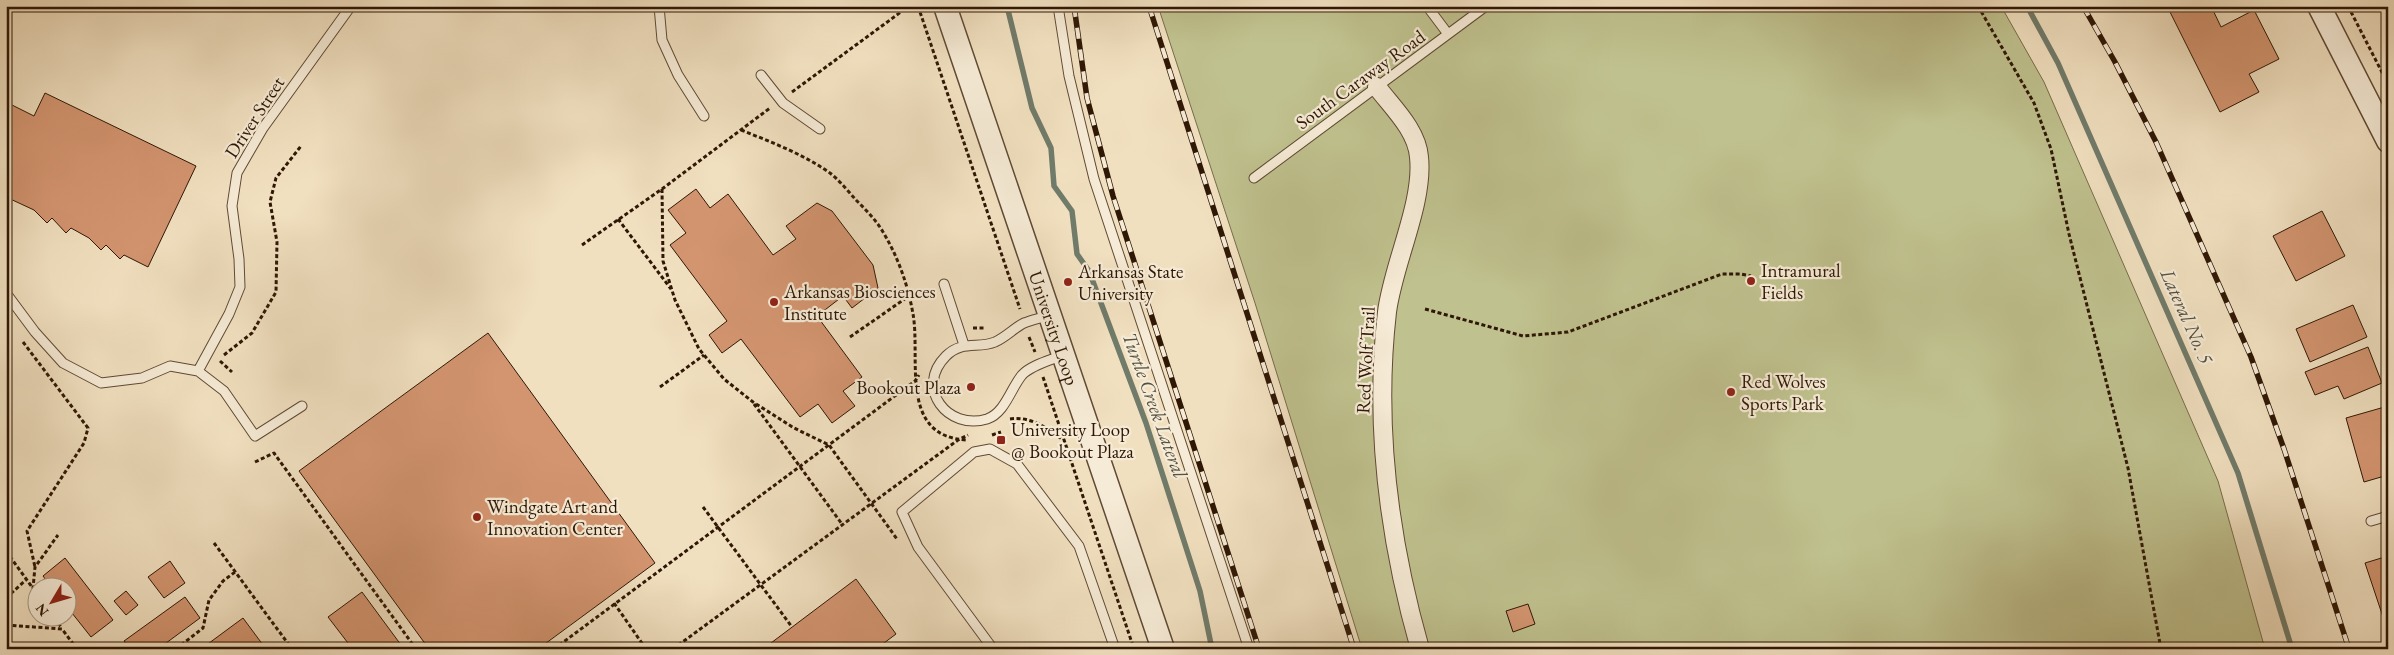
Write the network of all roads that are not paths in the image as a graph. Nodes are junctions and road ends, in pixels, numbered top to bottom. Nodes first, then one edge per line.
1 (351, 6) edge
2 (659, 6) edge
3 (944, 6) edge
4 (1058, 6) edge
5 (1428, 6) edge
6 (1486, 6) edge
7 (2319, 6) edge
8 (1448, 34) junction
9 (761, 75) dead end
10 (1377, 87) junction
11 (704, 116) dead end
12 (820, 129) dead end
13 (2388, 142) edge
14 (1254, 178) dead end
15 (944, 284) dead end
16 (6, 293) edge
17 (1050, 315) junction
18 (964, 345) junction
19 (1063, 355) junction
20 (198, 371) junction
21 (302, 406) dead end
22 (2388, 516) edge
23 (2371, 521) dead end
24 (993, 649) edge
25 (1115, 649) edge
26 (1163, 649) edge
27 (1249, 649) edge
28 (1420, 649) edge

1 - 20 lane, Driver Street
2 - 11 lane
3 - 17 street, University Loop
4 - 27 lane
5 - 8 lane
6 - 8 lane, South Caraway Road
7 - 13 street
8 - 10 lane, South Caraway Road
9 - 12 lane
10 - 14 lane, South Caraway Road
10 - 28 street, Red Wolf Trail
15 - 18 lane
16 - 20 lane
17 - 18 lane
17 - 19 street, University Loop
18 - 19 lane
19 - 26 street, University Loop
20 - 21 lane
22 - 23 lane
24 - 25 lane

